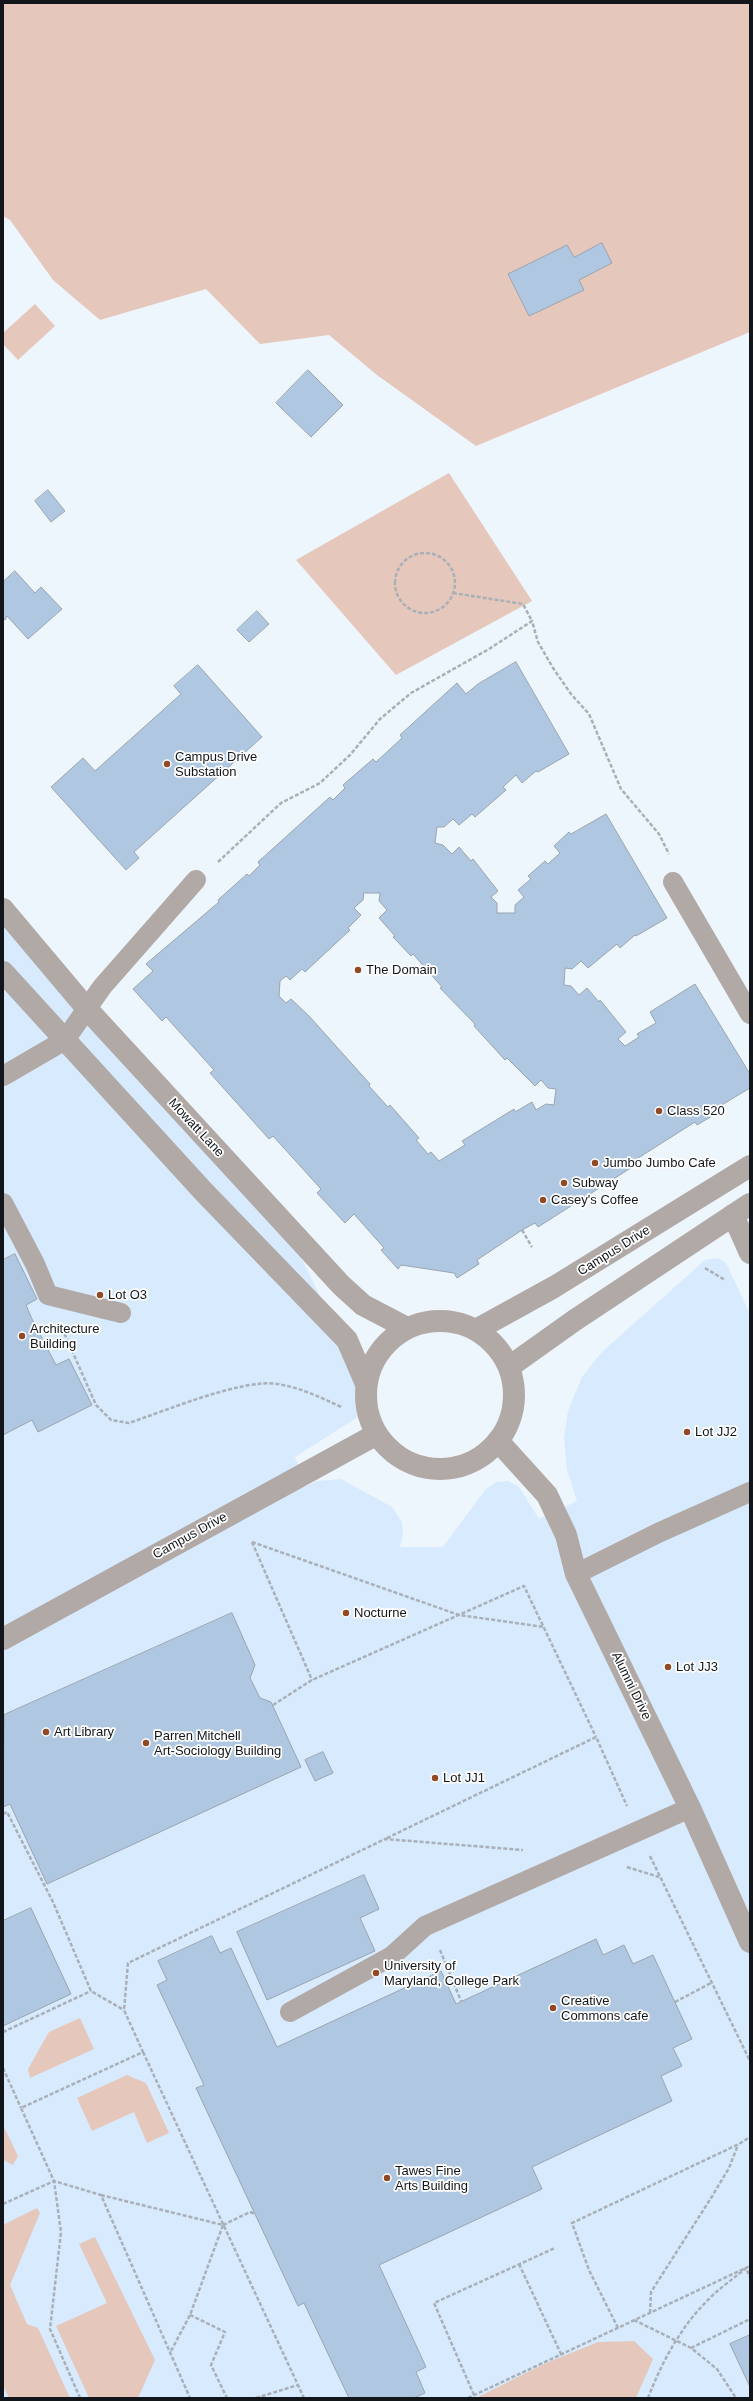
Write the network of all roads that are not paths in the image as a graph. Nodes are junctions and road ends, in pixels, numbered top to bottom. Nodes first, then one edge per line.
1 (196, 880) dead end
2 (673, 882) road end
3 (3, 909) edge
4 (3, 972) edge
5 (88, 1010) junction
6 (750, 1014) edge
7 (65, 1040) junction
8 (3, 1076) edge
9 (750, 1166) edge
10 (3, 1203) edge
11 (742, 1210) edge
12 (750, 1253) edge
13 (121, 1313) dead end
14 (406, 1328) junction
15 (476, 1330) junction
16 (509, 1367) junction
17 (366, 1384) junction
18 (377, 1434) junction
19 (498, 1441) junction
20 (750, 1492) edge
21 (576, 1574) junction
22 (3, 1639) edge
23 (690, 1808) junction
24 (750, 1942) edge
25 (290, 2012) dead end

1 - 5 lane
2 - 6 lane
3 - 5 street, Mowatt Lane
4 - 7 street
5 - 7 lane
5 - 14 street, Mowatt Lane
7 - 8 lane
7 - 17 street
9 - 15 street, Campus Drive
10 - 13 lane
11 - 12 street
11 - 16 street
14 - 15 street
14 - 17 street
15 - 16 street
16 - 19 street
17 - 18 street
18 - 19 street
18 - 22 street, Campus Drive
19 - 21 street, Alumni Drive
20 - 21 lane
21 - 23 street, Alumni Drive
23 - 24 street, Alumni Drive
23 - 25 lane

